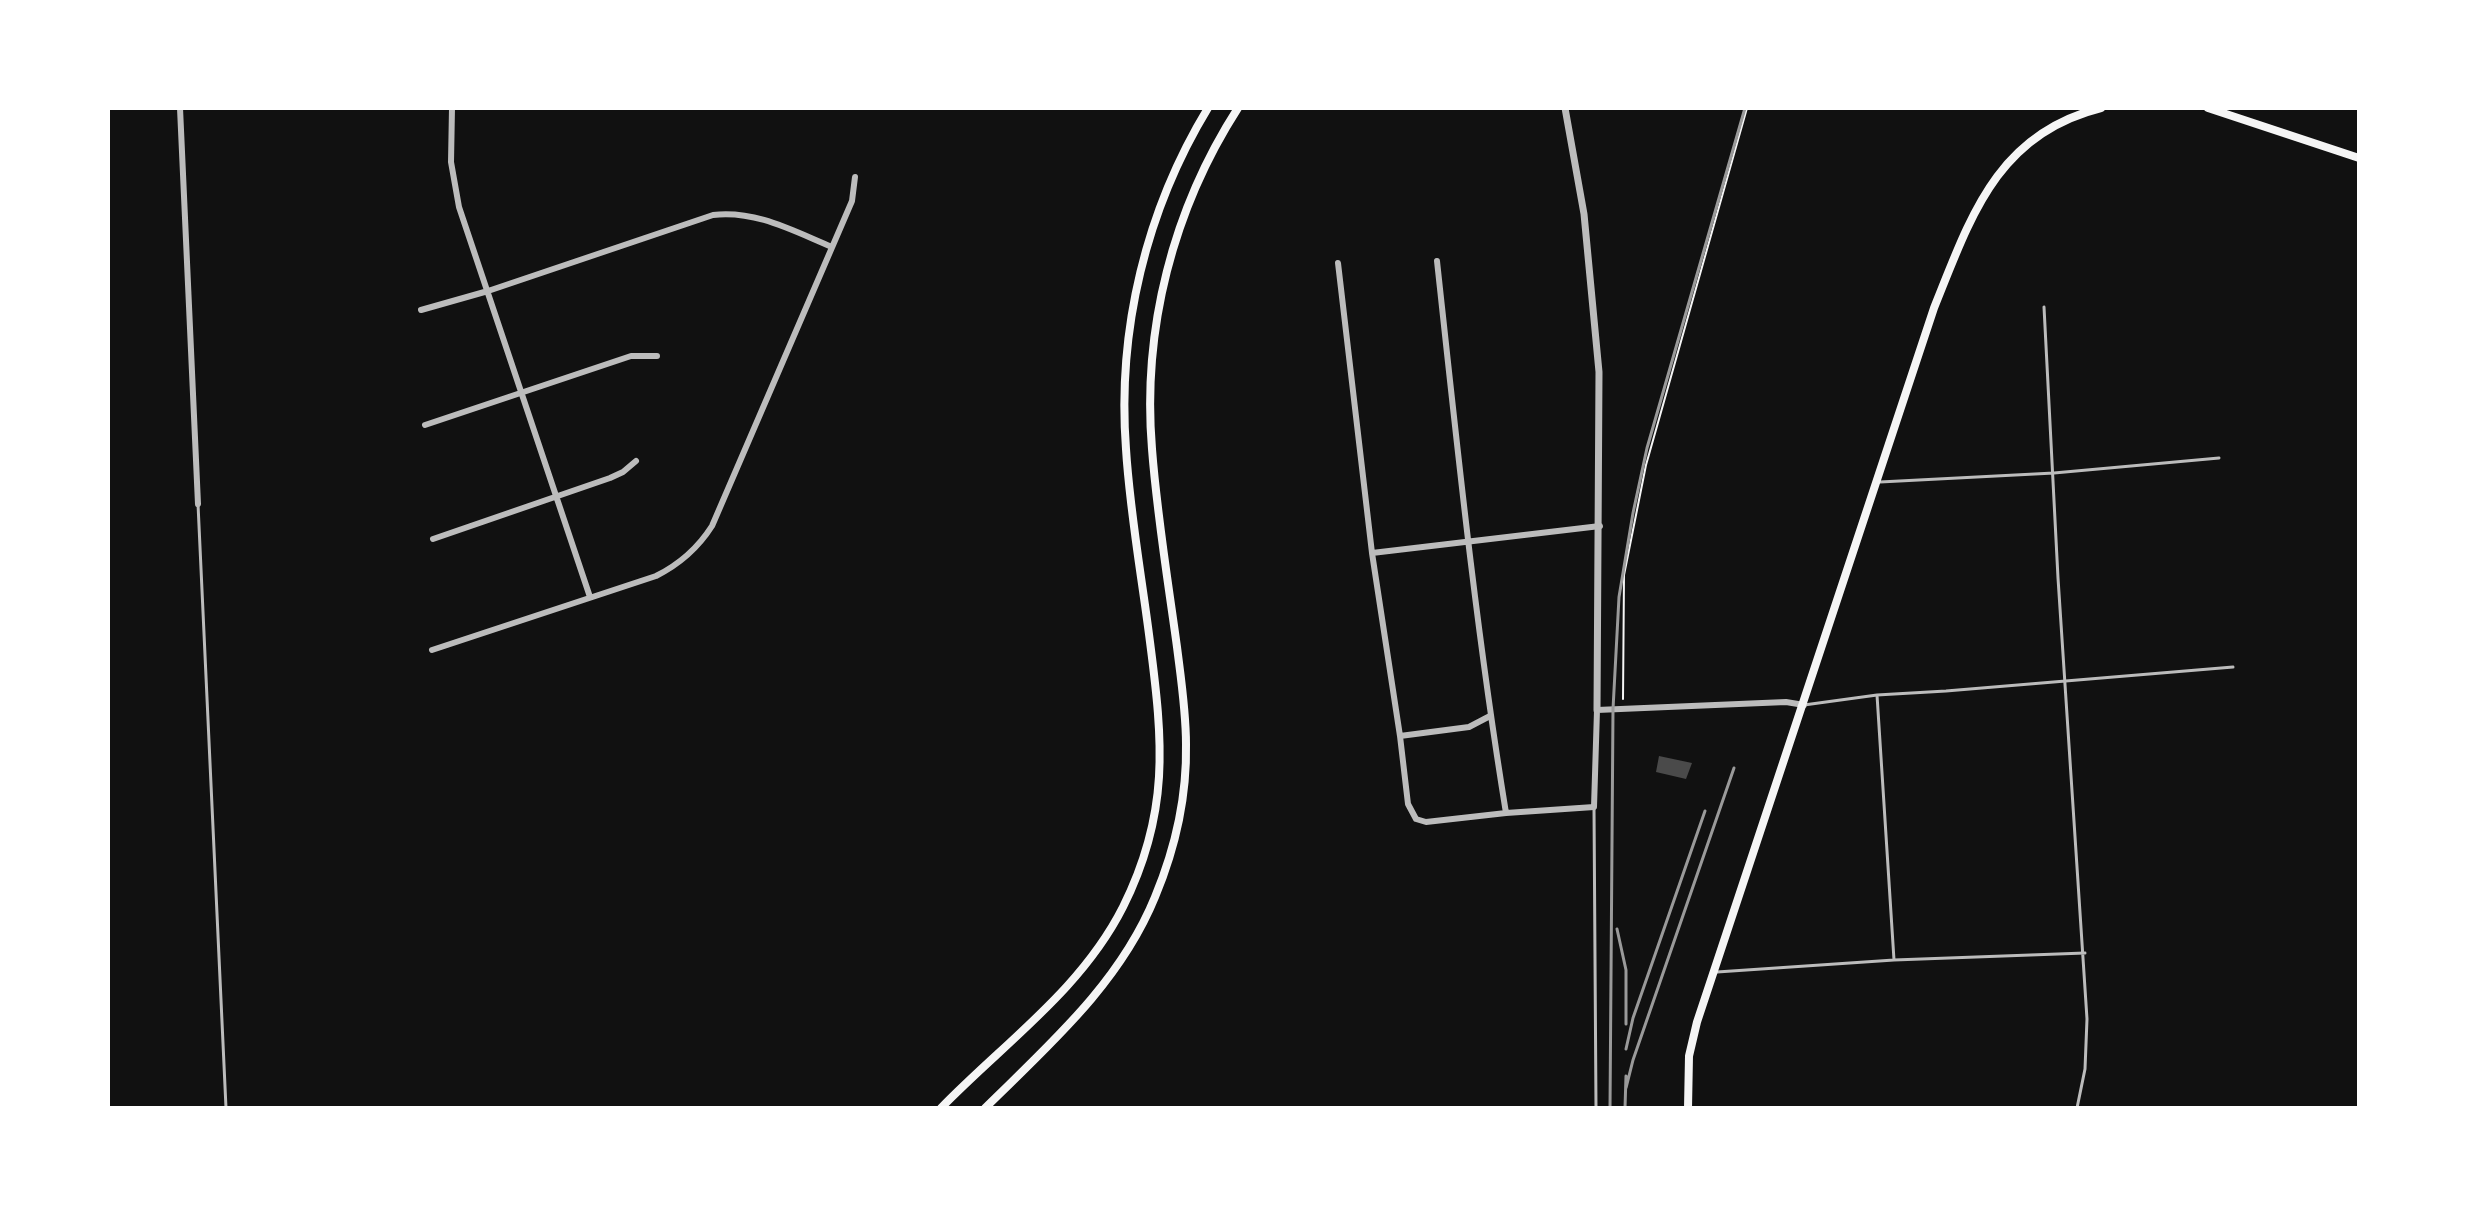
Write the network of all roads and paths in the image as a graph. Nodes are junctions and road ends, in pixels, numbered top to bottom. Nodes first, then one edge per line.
1 (180, 108) edge
2 (452, 108) edge
3 (1208, 108) edge
4 (1238, 108) edge
5 (1565, 108) edge
6 (1747, 108) edge
7 (2101, 108) edge
8 (2208, 108) edge
9 (2359, 158) edge
10 (855, 177) dead end
11 (832, 247) junction
12 (1437, 261) dead end
13 (1338, 263) dead end
14 (488, 291) junction
15 (2044, 307) dead end
16 (421, 310) dead end
17 (657, 356) dead end
18 (521, 393) junction
19 (425, 425) dead end
20 (2219, 458) dead end
21 (636, 461) dead end
22 (2054, 473) junction
23 (1876, 482) junction
24 (556, 496) junction
25 (198, 504) joint
26 (1600, 526) junction
27 (433, 539) dead end
28 (1468, 542) junction
29 (1372, 553) junction
30 (590, 597) junction
31 (432, 650) dead end
32 (2233, 667) dead end
33 (2065, 680) junction
34 (1877, 695) junction
35 (1804, 705) junction
36 (1623, 709) junction
37 (1597, 710) junction
38 (1490, 716) junction
39 (1400, 736) junction
40 (1594, 807) junction
41 (1506, 813) junction
42 (2085, 953) junction
43 (1894, 960) junction
44 (1713, 972) junction
45 (226, 1108) edge
46 (941, 1108) edge
47 (985, 1108) edge
48 (1596, 1108) edge
49 (1688, 1108) edge
50 (2077, 1108) edge

1 - 25 street
2 - 14 street
3 - 46 main road
4 - 47 main road
5 - 26 street
6 - 36 path
7 - 23 main road
8 - 9 main road
10 - 11 street
11 - 14 street
11 - 30 street
12 - 28 street
13 - 29 street
14 - 16 street
14 - 18 street
15 - 22 lane
17 - 18 street
18 - 19 street
18 - 24 street
20 - 22 lane
21 - 24 street
22 - 23 lane
22 - 33 lane
23 - 35 main road
24 - 27 street
24 - 30 street
25 - 45 lane
26 - 28 street
26 - 37 street
28 - 29 street
28 - 38 street
29 - 39 street
30 - 31 street
32 - 33 lane
33 - 34 lane
33 - 42 lane
34 - 35 lane
34 - 43 lane
35 - 36 street
35 - 44 main road
36 - 37 street
37 - 40 street
38 - 39 street
38 - 41 street
39 - 41 street
40 - 41 street
40 - 48 lane
42 - 43 lane
42 - 50 lane
43 - 44 lane
44 - 49 main road

